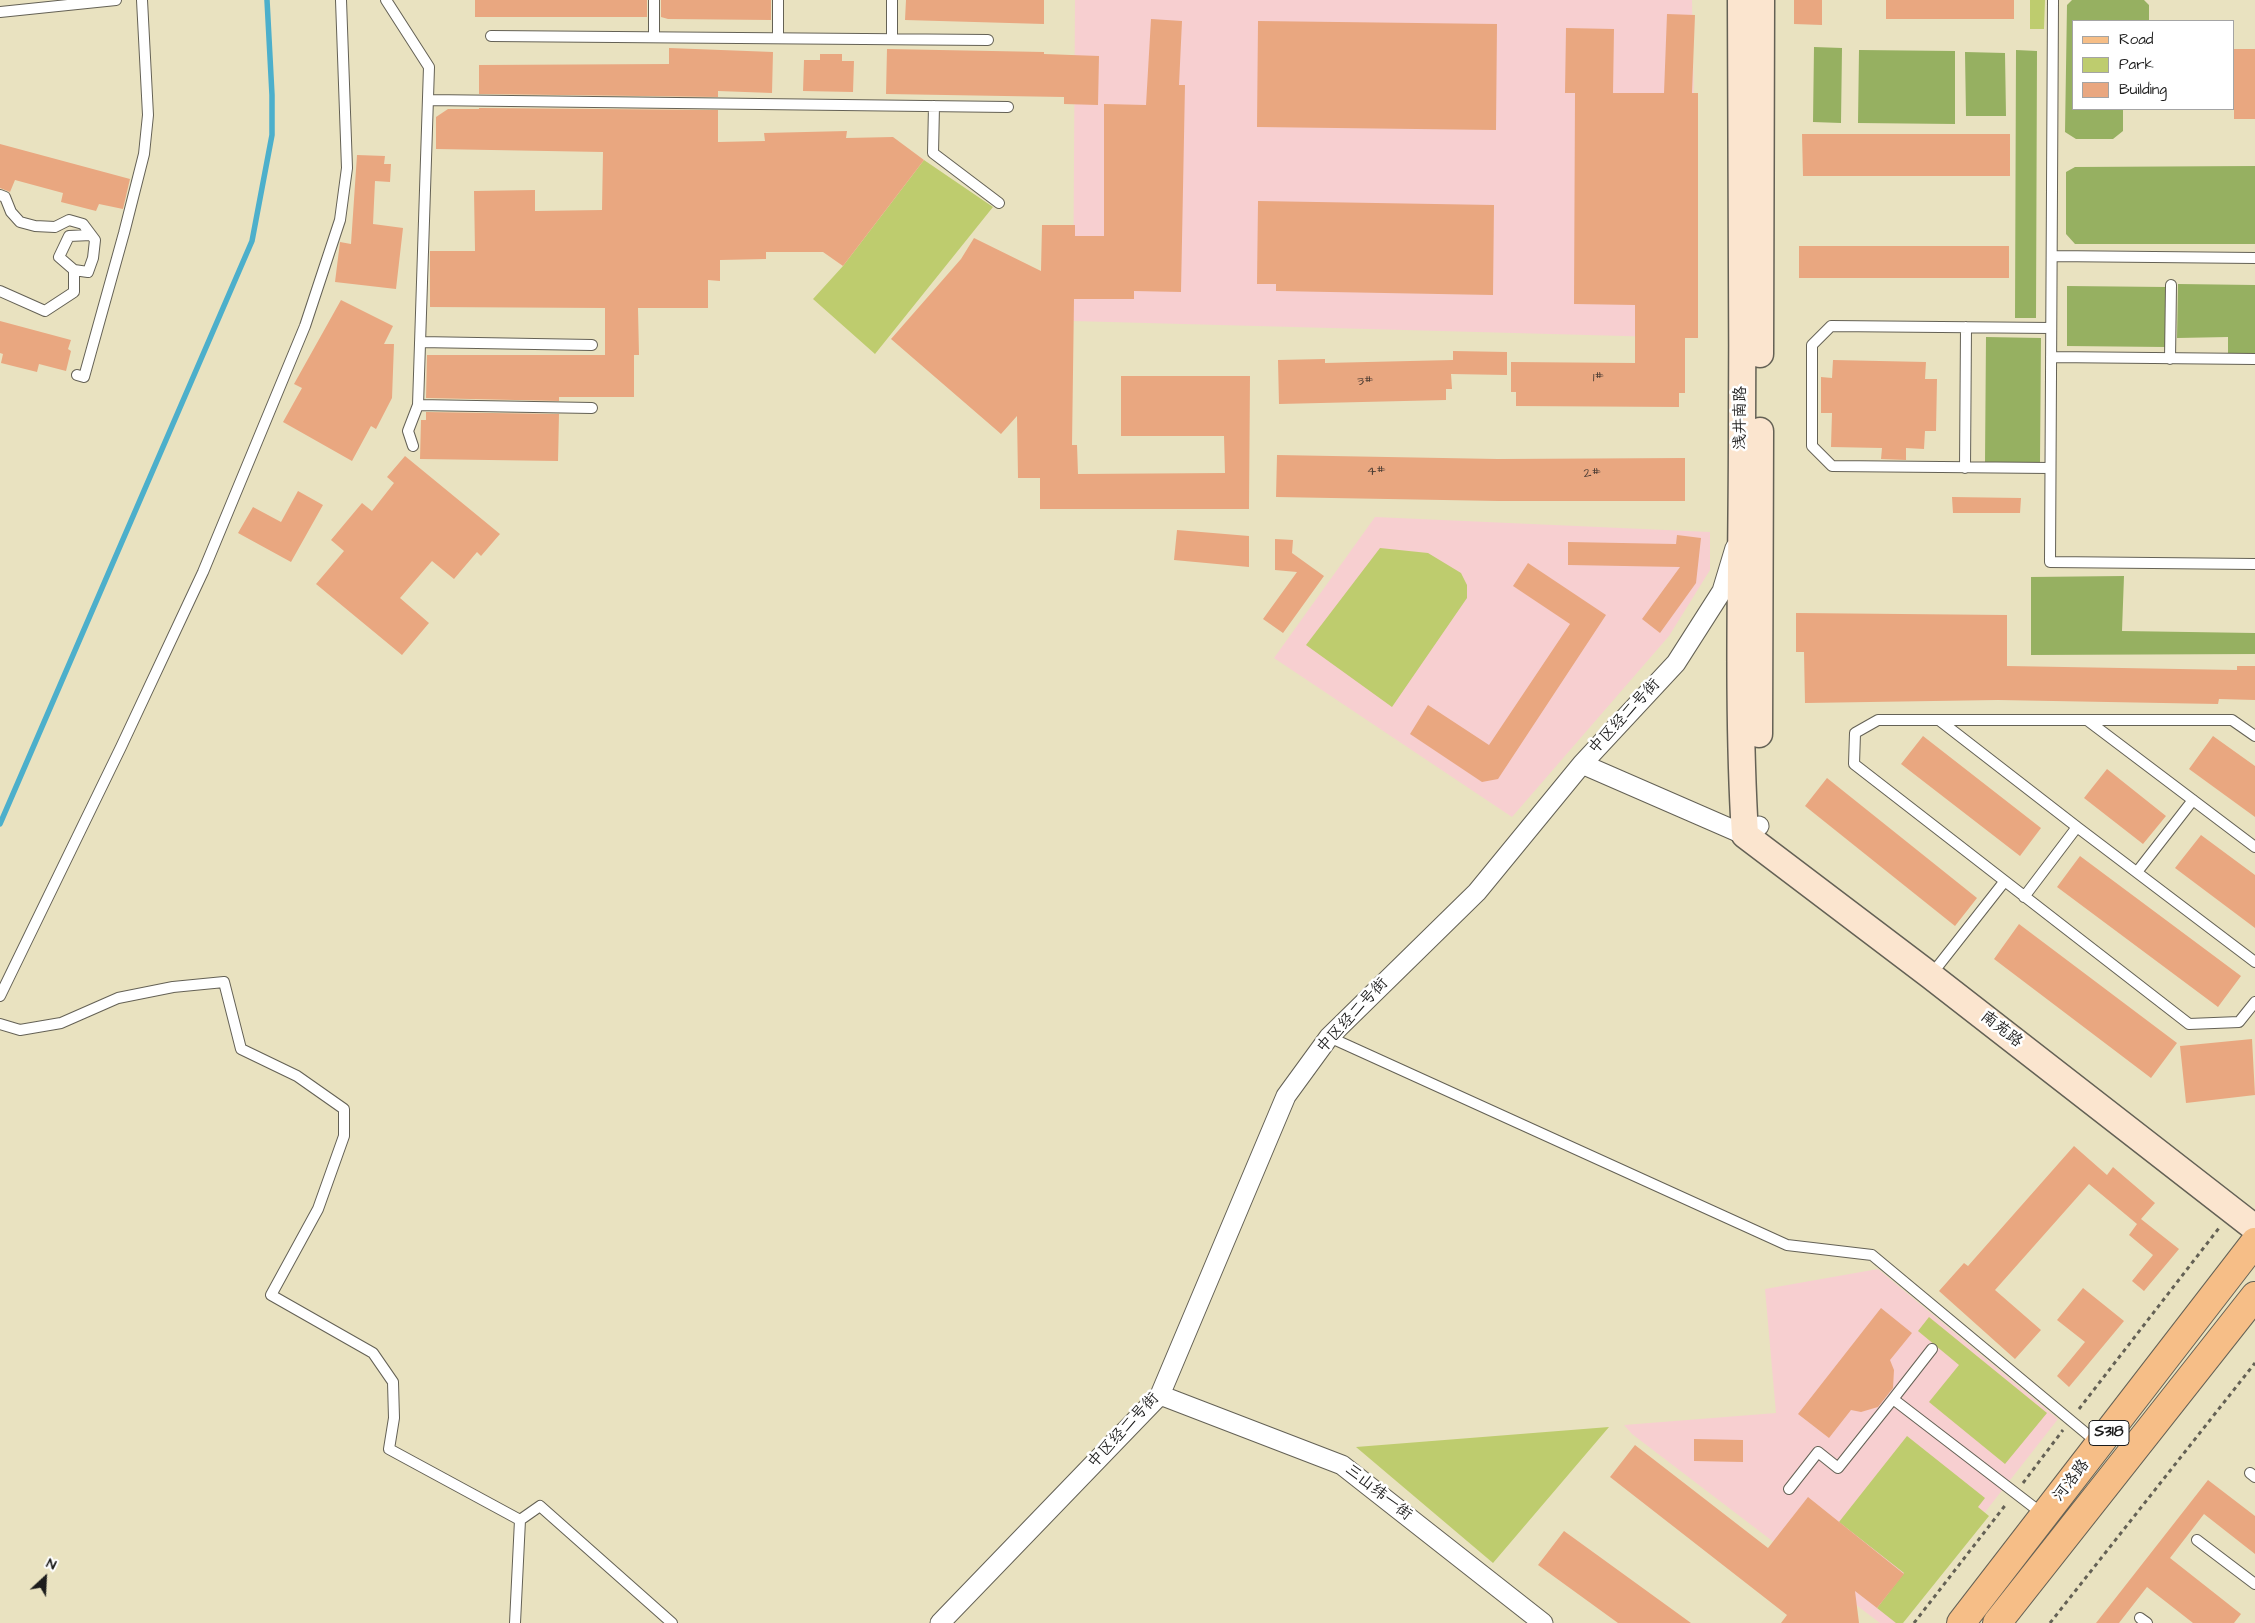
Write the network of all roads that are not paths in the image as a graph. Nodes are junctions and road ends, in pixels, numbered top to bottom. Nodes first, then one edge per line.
1 (116, 0) edge
2 (142, 0) edge
3 (341, 0) edge
4 (386, 0) edge
5 (654, 0) edge
6 (778, 0) edge
7 (892, 0) edge
8 (1740, 0) edge
9 (1761, 0) edge
10 (2053, 0) edge
11 (0, 12) edge
12 (491, 36) dead end
13 (654, 37) junction
14 (778, 38) junction
15 (892, 39) junction
16 (988, 40) dead end
17 (428, 100) junction
18 (934, 106) junction
19 (1008, 107) dead end
20 (0, 195) edge
21 (999, 203) dead end
22 (91, 235) junction
23 (2052, 256) junction
24 (2255, 258) edge
25 (74, 270) junction
26 (2171, 285) dead end
27 (0, 291) edge
28 (1966, 327) junction
29 (2051, 328) junction
30 (420, 342) junction
31 (592, 345) dead end
32 (2051, 357) junction
33 (2170, 358) junction
34 (2255, 359) edge
35 (77, 375) dead end
36 (418, 405) junction
37 (592, 408) dead end
38 (413, 446) dead end
39 (1965, 468) junction
40 (2050, 468) junction
41 (1740, 533) junction
42 (2255, 564) edge
43 (1939, 720) junction
44 (2087, 720) junction
45 (2255, 736) edge
46 (1585, 760) junction
47 (2193, 800) junction
48 (2077, 827) junction
49 (1749, 828) junction
50 (2255, 847) edge
51 (2137, 872) junction
52 (2004, 882) junction
53 (2024, 897) junction
54 (2255, 962) edge
55 (1935, 970) junction
56 (0, 996) edge
57 (2255, 1002) edge
58 (0, 1024) edge
59 (1329, 1037) junction
60 (2244, 1210) edge
61 (2255, 1228) edge
62 (2255, 1242) edge
63 (2255, 1296) edge
64 (1932, 1349) dead end
65 (1160, 1395) junction
66 (1893, 1399) junction
67 (2100, 1445) junction
68 (1789, 1488) dead end
69 (2045, 1515) junction
70 (520, 1520) junction
71 (2197, 1540) dead end
72 (2255, 1584) edge
73 (515, 1623) edge
74 (672, 1623) edge
75 (940, 1623) edge
76 (1543, 1623) edge
77 (1961, 1623) edge
78 (1997, 1623) edge

1 - 11 lane
2 - 35 lane
3 - 56 lane
4 - 17 lane
5 - 13 lane
6 - 14 lane
7 - 15 lane
8 - 41 street, 浅井南路
9 - 49 street, 浅井南路
10 - 23 lane
12 - 13 lane
13 - 14 lane
14 - 15 lane
15 - 16 lane
17 - 18 lane
17 - 30 lane
18 - 19 lane
18 - 21 lane
20 - 22 lane
22 - 25 lane
22 - 25 lane
23 - 24 lane
23 - 29 lane
25 - 27 lane
26 - 33 lane
28 - 29 lane
28 - 39 lane
28 - 39 lane
29 - 32 lane
30 - 31 lane
30 - 36 lane
32 - 33 lane
32 - 40 lane
33 - 34 lane
36 - 37 lane
36 - 38 lane
39 - 40 lane
40 - 42 lane
41 - 46 street, 中区经二号街
41 - 49 street, 浅井南路
43 - 44 lane
43 - 48 lane
43 - 52 lane
44 - 45 lane
44 - 47 lane
46 - 49 street
46 - 59 street, 中区经二号街
47 - 50 lane
47 - 51 lane
48 - 51 lane
48 - 53 lane
49 - 55 street, 南苑路
51 - 54 lane
52 - 53 lane
52 - 55 lane
53 - 57 lane
55 - 60 street, 南苑路
58 - 70 lane
59 - 65 street, 中区经二号街
59 - 67 lane
60 - 61 street, 南苑路
62 - 67 main road, 河洛路 / S318
63 - 78 main road, 河洛路 / S318
64 - 66 lane
65 - 75 street, 中区经二号街
65 - 76 street, 三山纬一街
66 - 68 lane
66 - 69 lane
67 - 69 main road, 河洛路 / S318
69 - 77 main road, 河洛路 / S318
70 - 73 lane
70 - 74 lane
71 - 72 lane

